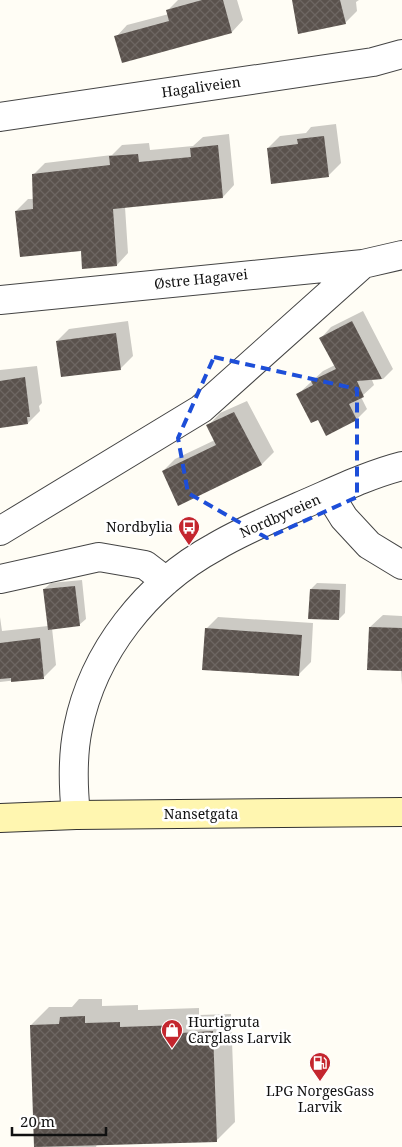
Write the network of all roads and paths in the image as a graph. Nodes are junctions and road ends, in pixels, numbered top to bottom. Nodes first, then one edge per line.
1 (402, 54) edge
2 (0, 117) edge
3 (402, 255) edge
4 (363, 264) junction
5 (0, 300) edge
6 (402, 466) edge
7 (329, 494) junction
8 (0, 531) edge
9 (402, 565) edge
10 (0, 579) edge
11 (166, 581) junction
12 (402, 812) edge
13 (76, 815) junction
14 (0, 818) edge

1 - 2 street, Hagaliveien
3 - 4 street, Østre Hagavei
4 - 5 street, Østre Hagavei
4 - 8 street
6 - 7 street, Nordbyveien
7 - 9 street
7 - 11 street, Nordbyveien
10 - 11 street
11 - 13 street, Nordbyveien
12 - 13 main road, Nansetgata
13 - 14 main road, Nansetgata

